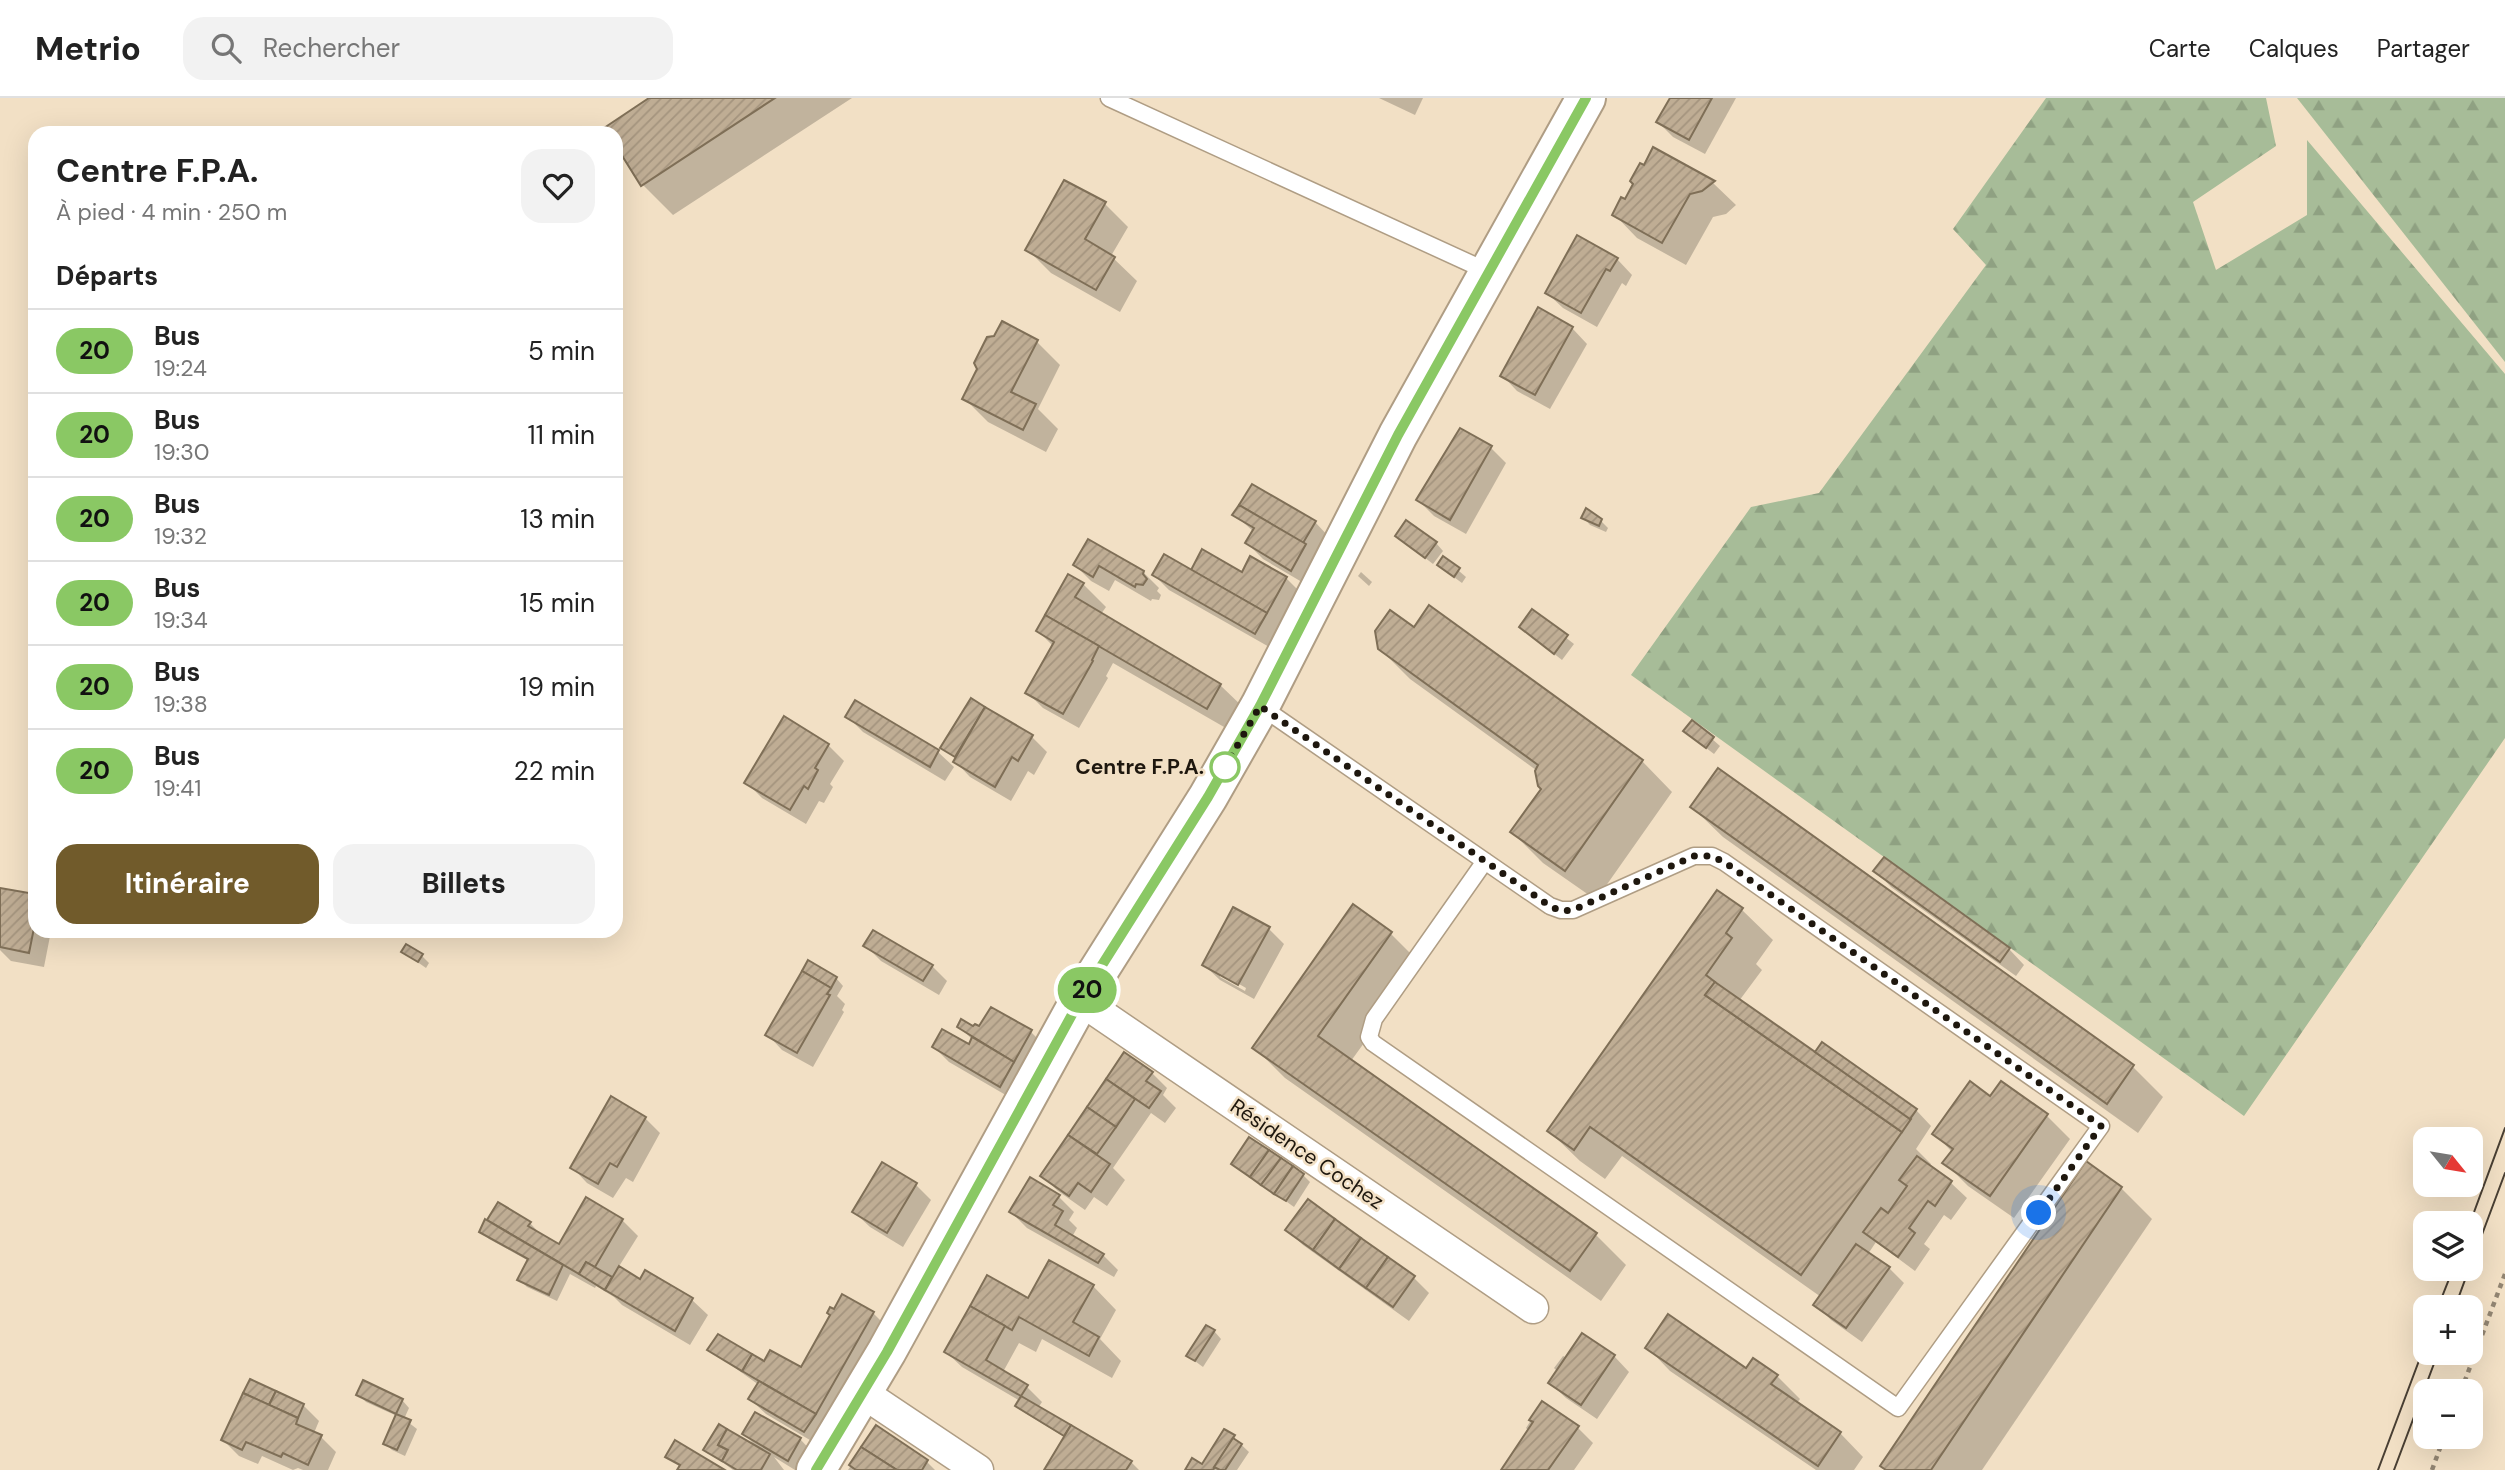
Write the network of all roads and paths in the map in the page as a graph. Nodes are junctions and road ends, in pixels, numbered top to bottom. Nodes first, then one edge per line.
1 (1109, 98) edge
2 (1586, 98) edge
3 (1489, 272) junction
4 (1260, 706) junction
5 (1485, 862) junction
6 (1080, 1000) junction
7 (2505, 1274) edge
8 (1533, 1308) dead end
9 (2466, 1379) edge
10 (863, 1393) junction
11 (2440, 1449) edge
12 (816, 1470) edge
13 (978, 1470) edge
14 (2432, 1470) edge

1 - 3 lane
2 - 3 street
3 - 4 street
4 - 5 lane
4 - 6 street
5 - 5 lane
6 - 8 street, Résidence Cochez
6 - 10 street
7 - 9 path
10 - 12 street
10 - 13 street
11 - 14 path

